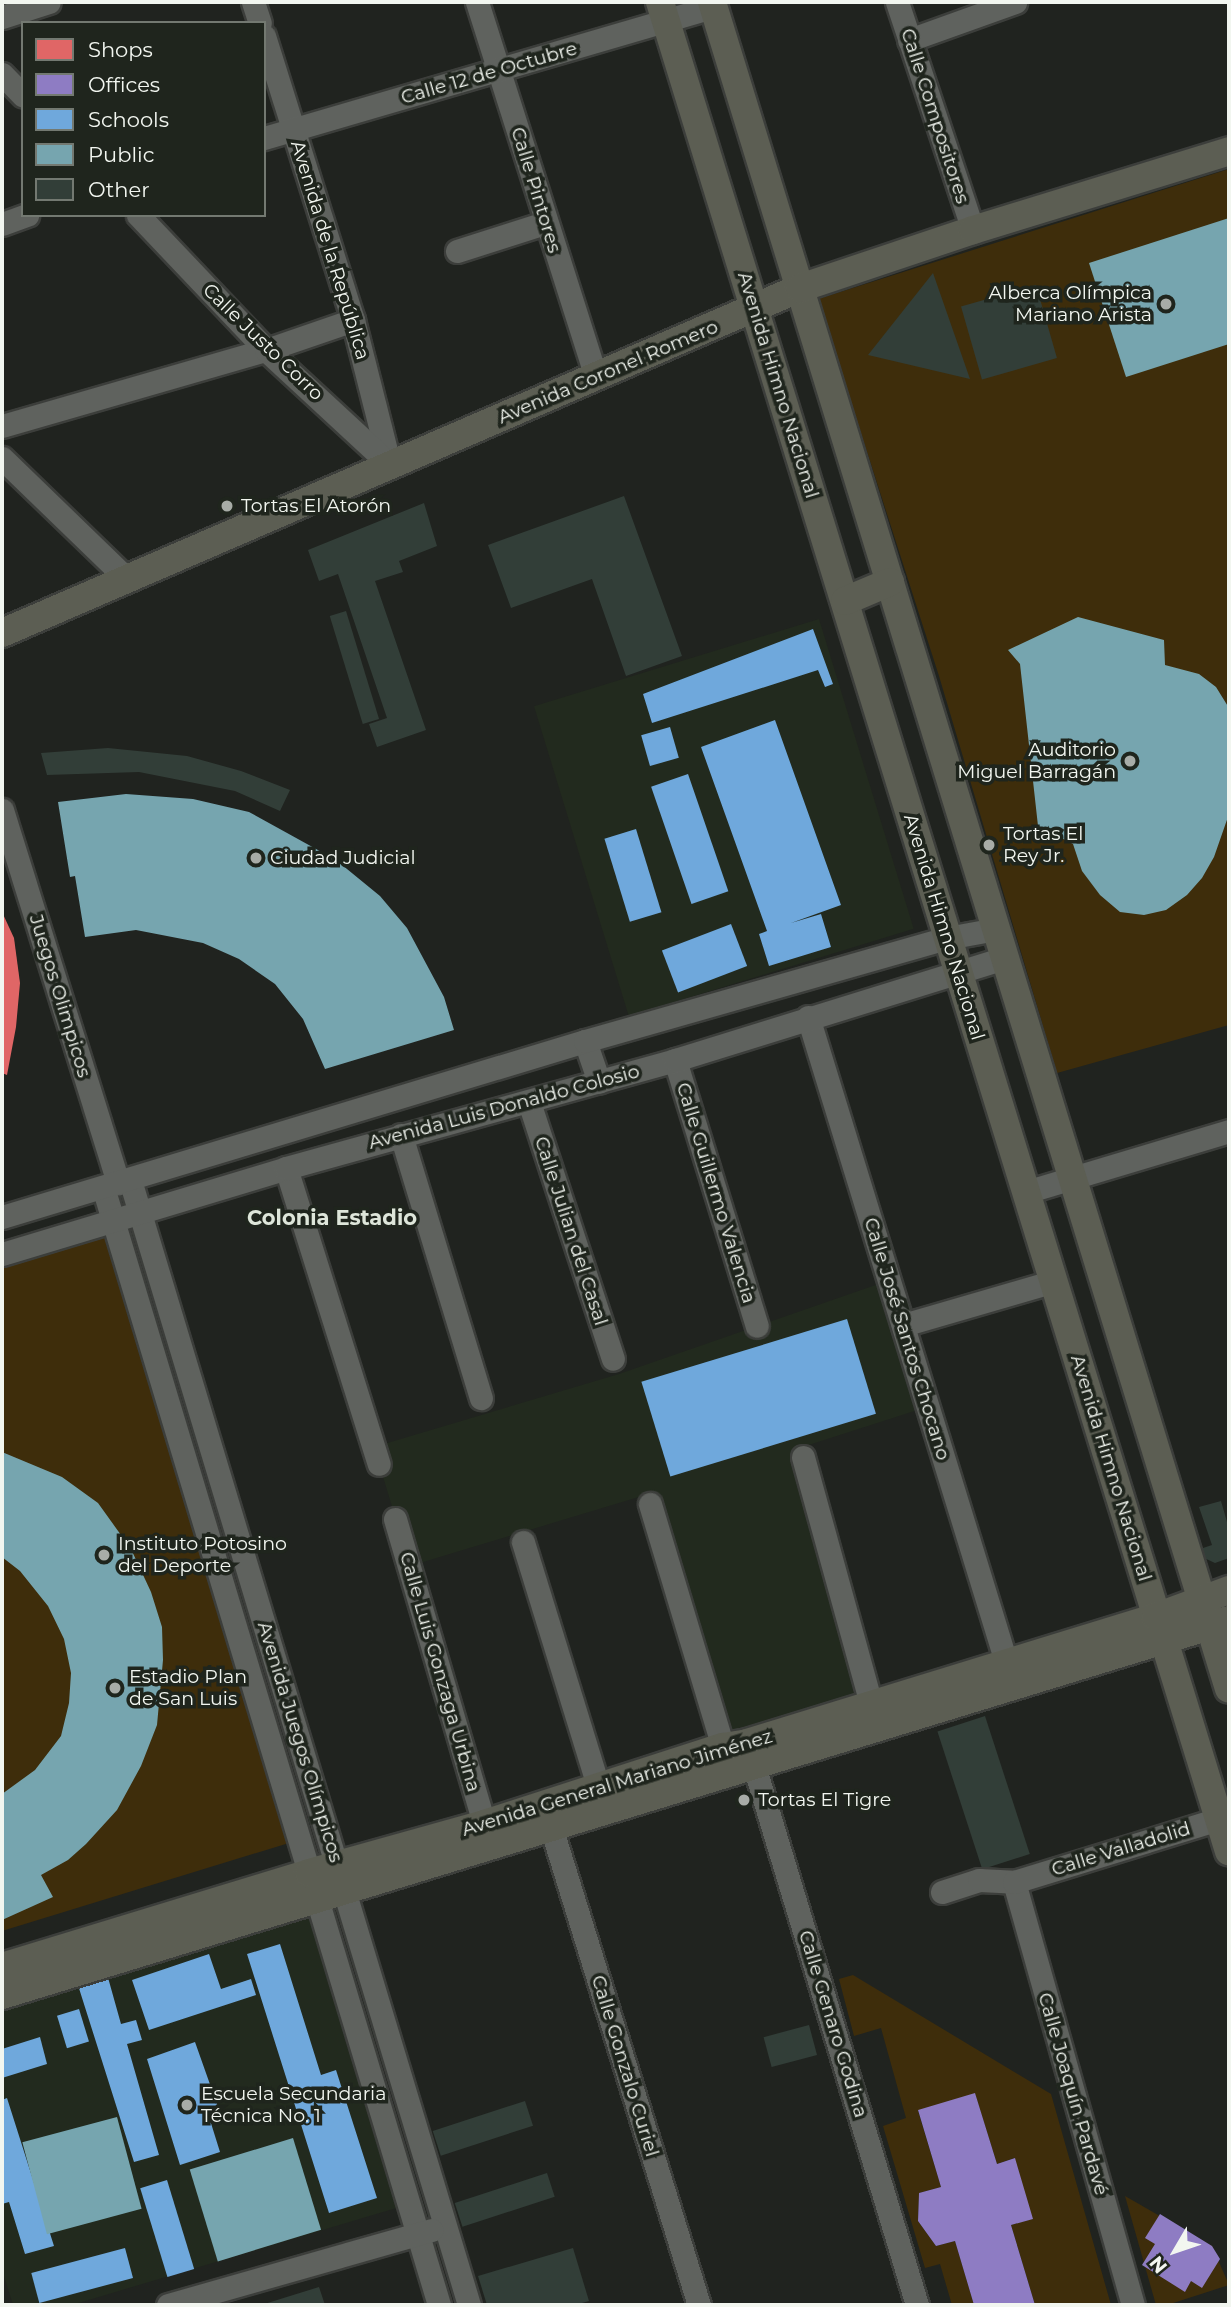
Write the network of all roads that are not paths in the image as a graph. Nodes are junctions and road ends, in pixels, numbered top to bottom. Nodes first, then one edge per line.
1 (49, 2) edge
2 (253, 2) edge
3 (477, 2) edge
4 (897, 2) edge
5 (1015, 2) edge
6 (713, 4) edge
7 (663, 12) edge
8 (2, 17) edge
9 (259, 21) edge
10 (909, 40) junction
11 (266, 42) edge
12 (498, 70) junction
13 (2, 74) edge
14 (21, 94) edge
15 (293, 128) junction
16 (266, 137) edge
17 (1229, 151) edge
18 (21, 217) edge
19 (140, 217) edge
20 (545, 223) junction
21 (2, 224) edge
22 (972, 230) junction
23 (457, 251) dead end
24 (800, 288) junction
25 (755, 309) junction
26 (353, 320) junction
27 (266, 350) junction
28 (596, 377) junction
29 (2, 426) edge
30 (2, 458) edge
31 (390, 466) junction
32 (127, 579) junction
33 (890, 582) junction
34 (845, 601) junction
35 (2, 632) edge
36 (2, 810) edge
37 (996, 929) junction
38 (947, 938) junction
39 (1005, 958) junction
40 (958, 971) junction
41 (808, 1017) junction
42 (585, 1041) junction
43 (675, 1060) junction
44 (599, 1082) junction
45 (528, 1102) junction
46 (1229, 1131) edge
47 (401, 1135) junction
48 (286, 1168) junction
49 (1072, 1177) junction
50 (117, 1183) junction
51 (1026, 1192) junction
52 (139, 1211) junction
53 (2, 1217) edge
54 (113, 1219) junction
55 (2, 1254) edge
56 (1054, 1281) junction
57 (901, 1317) junction
58 (757, 1326) dead end
59 (613, 1359) dead end
60 (481, 1398) dead end
61 (803, 1457) dead end
62 (379, 1464) dead end
63 (650, 1504) dead end
64 (395, 1519) dead end
65 (523, 1542) dead end
66 (1229, 1590) edge
67 (1213, 1615) edge
68 (1160, 1628) junction
69 (1006, 1662) junction
70 (1229, 1689) edge
71 (872, 1704) junction
72 (742, 1751) junction
73 (598, 1786) junction
74 (1224, 1817) edge
75 (484, 1824) junction
76 (551, 1827) junction
77 (1229, 1851) edge
78 (340, 1878) junction
79 (1014, 1882) junction
80 (313, 1886) junction
81 (942, 1892) dead end
82 (2, 1967) edge
83 (2, 1995) edge
84 (445, 2226) junction
85 (418, 2234) junction
86 (168, 2305) edge
87 (439, 2305) edge
88 (469, 2305) edge
89 (699, 2305) edge
90 (917, 2305) edge
91 (1133, 2305) edge

1 - 8 street
2 - 9 street
3 - 12 street, Calle Pintores
4 - 10 street, Calle Compositores
5 - 10 street
6 - 7 street, Calle 12 de Octubre
6 - 24 main road
7 - 12 street, Calle 12 de Octubre
7 - 25 main road, Avenida Himno Nacional
10 - 22 street, Calle Compositores
11 - 15 street, Avenida de la República
12 - 15 street, Calle 12 de Octubre
12 - 20 street, Calle Pintores
13 - 14 street
15 - 16 street, Calle 12 de Octubre
15 - 26 street, Avenida de la República
17 - 22 main road, Avenida Coronel Romero
18 - 21 street
19 - 27 street, Calle Justo Corro
20 - 23 street
20 - 28 street, Calle Pintores
22 - 24 main road, Avenida Coronel Romero
24 - 25 main road, Avenida Coronel Romero
24 - 33 main road
25 - 28 main road, Avenida Coronel Romero
25 - 34 main road, Avenida Himno Nacional
26 - 27 street
26 - 31 street, Avenida de la República
27 - 29 street
27 - 31 street, Calle Justo Corro
28 - 31 main road, Avenida Coronel Romero
30 - 32 street
31 - 32 main road, Avenida Coronel Romero
32 - 35 main road, Avenida Coronel Romero
33 - 34 main road
33 - 37 main road
34 - 38 main road, Avenida Himno Nacional
36 - 50 street, Juegos Olimpicos
37 - 38 street, Avenida Luis Donaldo Colosio
37 - 39 main road
38 - 40 main road, Avenida Himno Nacional
38 - 42 street, Avenida Luis Donaldo Colosio
39 - 40 street, Avenida Luis Donaldo Colosio
39 - 49 main road
40 - 41 street, Avenida Luis Donaldo Colosio
40 - 51 main road, Avenida Himno Nacional
41 - 43 street, Avenida Luis Donaldo Colosio
41 - 57 street, Calle José Santos Chocano
42 - 44 street
42 - 50 street, Avenida Luis Donaldo Colosio
43 - 44 street, Avenida Luis Donaldo Colosio
43 - 58 street, Calle Guillermo Valencia
44 - 45 street, Avenida Luis Donaldo Colosio
45 - 47 street, Avenida Luis Donaldo Colosio
45 - 59 street, Calle Julian del Casal
46 - 49 street
47 - 48 street, Avenida Luis Donaldo Colosio
47 - 60 street
48 - 52 street, Avenida Luis Donaldo Colosio
48 - 62 street
49 - 51 street
49 - 67 main road
50 - 52 street, Avenida Juegos Olímpicos
50 - 53 street, Avenida Luis Donaldo Colosio
50 - 54 street, Avenida Juegos Olímpicos
51 - 56 main road, Avenida Himno Nacional
52 - 54 street, Avenida Luis Donaldo Colosio
52 - 78 street, Avenida Juegos Olímpicos
54 - 55 street, Avenida Luis Donaldo Colosio
54 - 80 street, Avenida Juegos Olímpicos
56 - 57 street
56 - 68 main road, Avenida Himno Nacional
57 - 69 street, Calle José Santos Chocano
61 - 71 street
63 - 72 street
64 - 75 street, Calle Luis Gonzaga Urbina
65 - 73 street
66 - 67 main road, Avenida General Mariano Jiménez
67 - 68 main road, Avenida General Mariano Jiménez
67 - 70 main road
68 - 69 main road, Avenida General Mariano Jiménez
68 - 72 main road, Avenida General Mariano Jiménez
68 - 74 main road, Avenida Himno Nacional
69 - 71 main road, Avenida General Mariano Jiménez
71 - 72 main road, Avenida General Mariano Jiménez
72 - 73 main road, Avenida General Mariano Jiménez
72 - 76 main road, Avenida General Mariano Jiménez
72 - 90 street, Calle Genaro Godina
73 - 75 main road, Avenida General Mariano Jiménez
74 - 77 main road, Avenida Himno Nacional
74 - 79 street, Calle Valladolid
75 - 78 main road, Avenida General Mariano Jiménez
76 - 78 main road, Avenida General Mariano Jiménez
76 - 89 street, Calle Gonzalo Curiel
78 - 80 main road, Avenida General Mariano Jiménez
78 - 84 street, Avenida Juegos Olímpicos
79 - 81 street
79 - 91 street, Calle Joaquín Pardavé
80 - 82 main road, Avenida General Mariano Jiménez
80 - 83 main road, Avenida General Mariano Jiménez
80 - 85 street, Avenida Juegos Olímpicos
84 - 85 street
84 - 88 street, Avenida Juegos Olímpicos
85 - 86 street
85 - 87 street, Avenida Juegos Olímpicos

